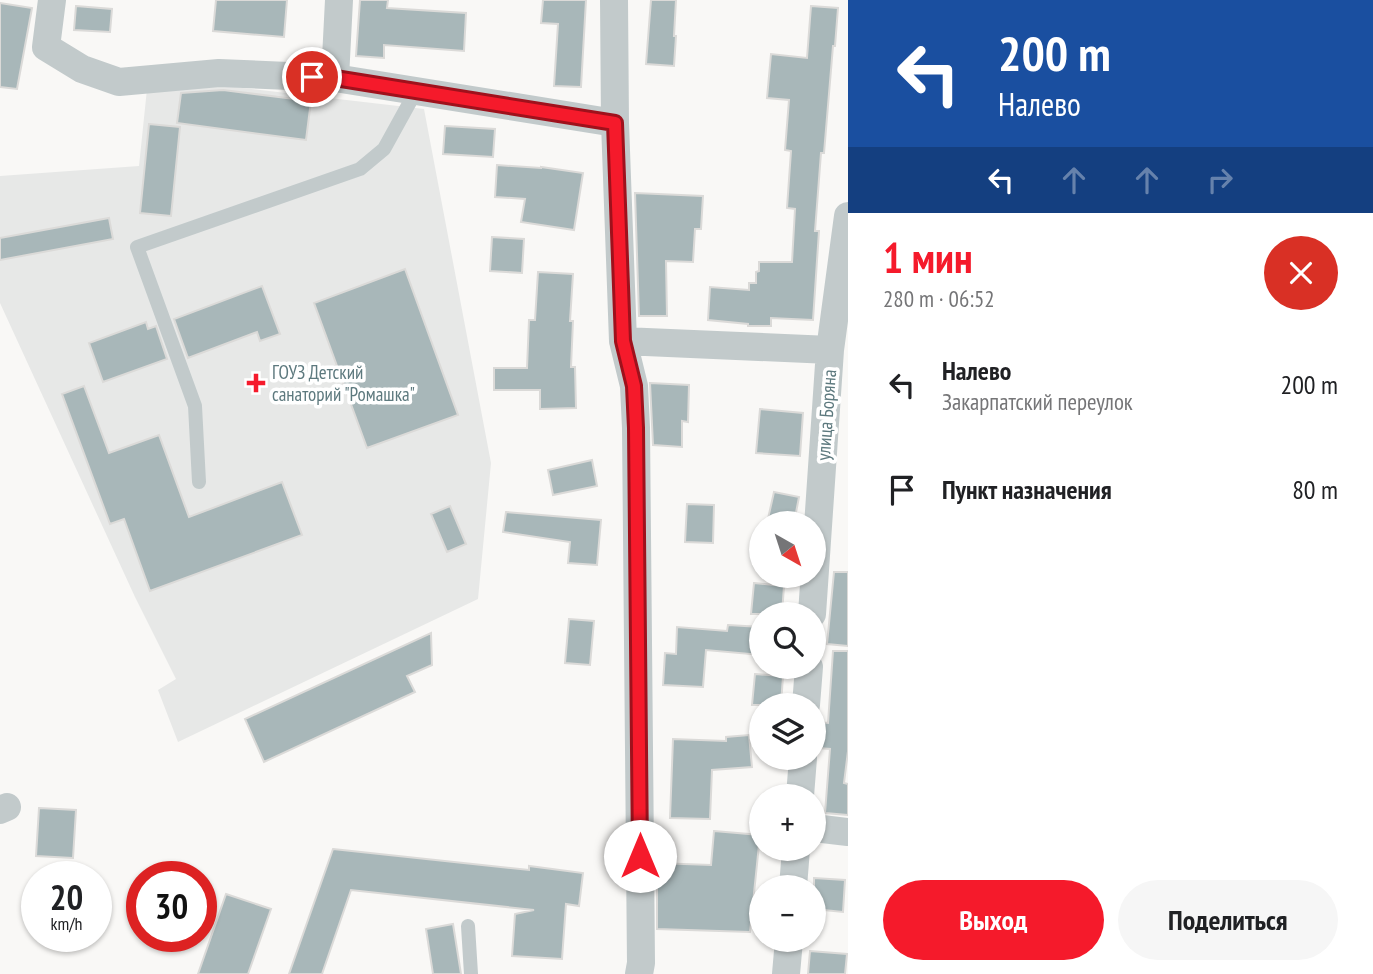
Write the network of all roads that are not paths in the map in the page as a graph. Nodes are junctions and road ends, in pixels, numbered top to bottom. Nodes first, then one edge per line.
1 (52, 0) edge
2 (339, 0) edge
3 (614, 0) edge
4 (335, 78) junction
5 (416, 91) junction
6 (615, 123) junction
7 (848, 216) edge
8 (623, 341) junction
9 (830, 350) junction
10 (199, 482) dead end
11 (813, 602) edge
12 (826, 829) edge
13 (848, 832) edge
14 (468, 926) dead end
15 (788, 952) edge
16 (471, 974) edge
17 (639, 974) edge
18 (786, 974) edge

1 - 4 street
2 - 4 street
3 - 6 street
4 - 5 street
5 - 6 street
5 - 10 lane
6 - 8 street
7 - 9 street, улица Боряна
8 - 9 street
8 - 17 street
9 - 11 street, улица Боряна
12 - 13 street
14 - 16 lane
15 - 18 street

